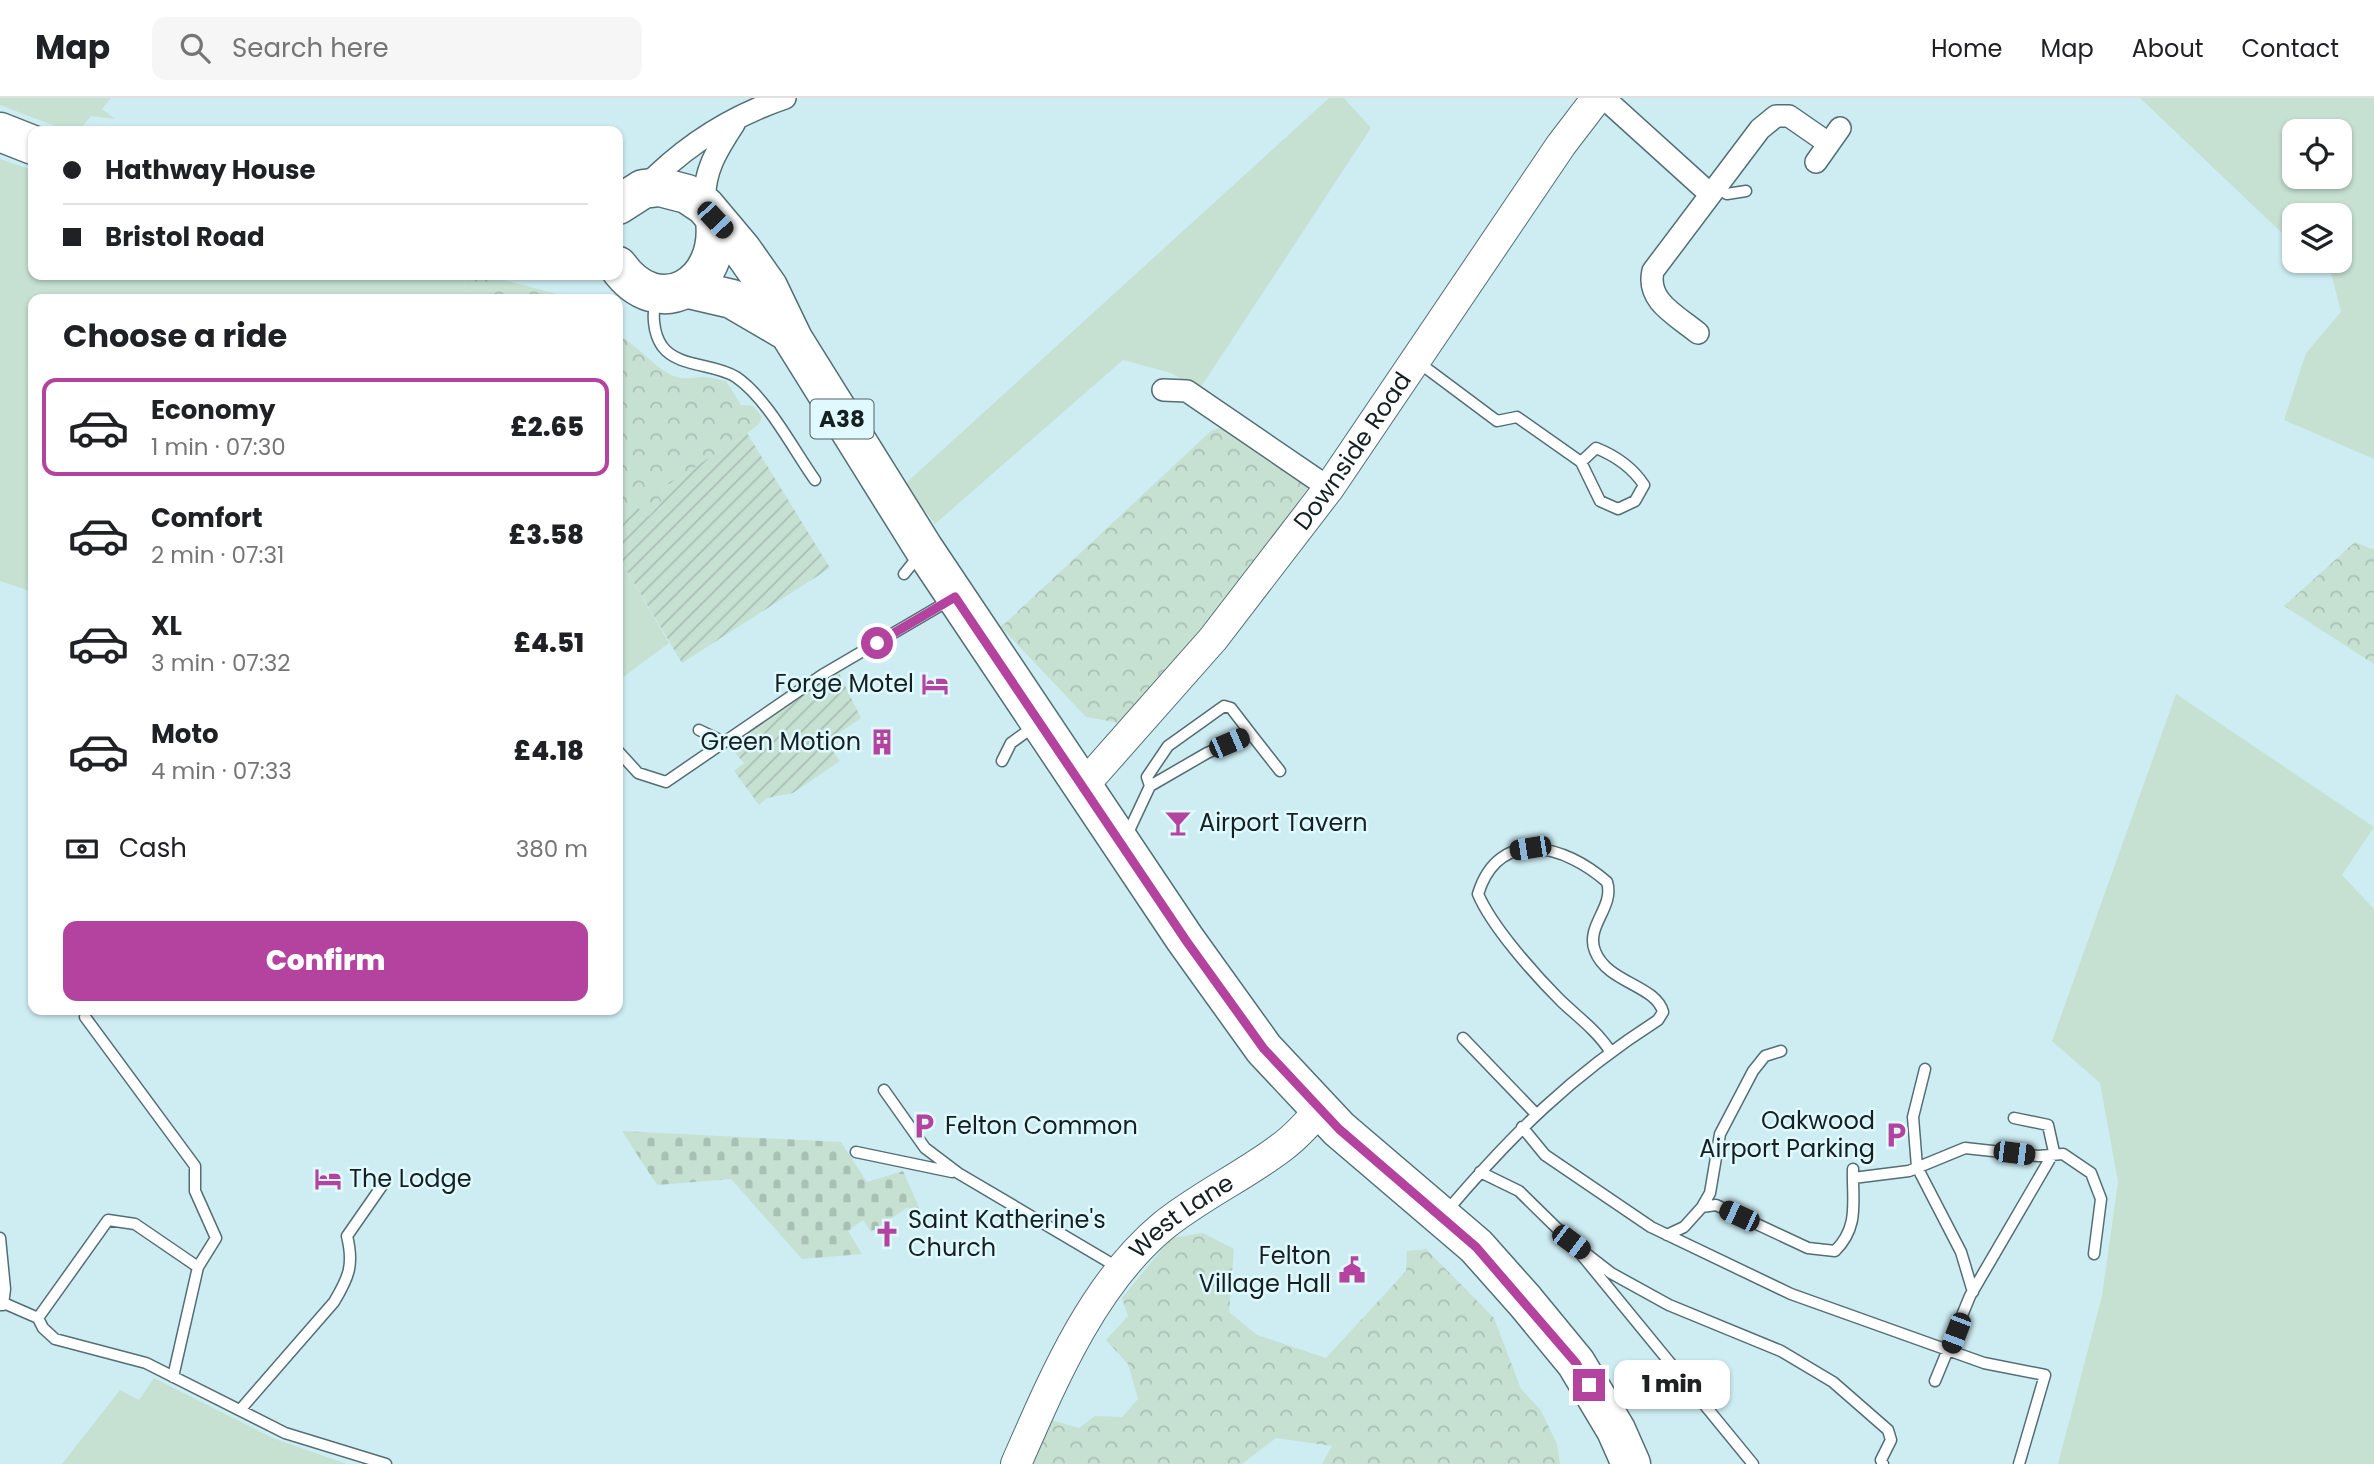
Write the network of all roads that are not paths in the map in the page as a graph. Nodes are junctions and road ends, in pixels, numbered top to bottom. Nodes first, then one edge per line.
1 (785, 98) edge
2 (1597, 98) edge
3 (1604, 98) edge
4 (738, 119) junction
5 (0, 132) edge
6 (28, 143) edge
7 (1816, 162) dead end
8 (1713, 190) junction
9 (1746, 191) dead end
10 (630, 197) edge
11 (710, 213) junction
12 (641, 281) edge
13 (790, 333) junction
14 (1698, 333) dead end
15 (1416, 360) junction
16 (1163, 390) dead end
17 (1581, 462) junction
18 (815, 480) dead end
19 (1329, 488) junction
20 (955, 597) junction
21 (1041, 721) junction
22 (699, 730) dead end
23 (1251, 734) junction
24 (722, 741) junction
25 (623, 756) edge
26 (1002, 761) dead end
27 (1280, 771) dead end
28 (1084, 785) junction
29 (1150, 786) junction
30 (1122, 844) junction
31 (85, 1017) dead end
32 (1463, 1038) dead end
33 (1610, 1051) junction
34 (1781, 1051) dead end
35 (1925, 1069) dead end
36 (884, 1090) dead end
37 (1320, 1110) junction
38 (1536, 1114) junction
39 (2014, 1118) dead end
40 (1522, 1127) junction
41 (856, 1152) dead end
42 (2054, 1152) junction
43 (1917, 1167) junction
44 (1480, 1172) junction
45 (958, 1173) junction
46 (386, 1180) dead end
47 (1702, 1207) junction
48 (1442, 1216) junction
49 (1667, 1235) junction
50 (0, 1238) edge
51 (1571, 1242) junction
52 (2094, 1254) dead end
53 (198, 1267) junction
54 (1121, 1270) junction
55 (1973, 1292) junction
56 (1, 1305) edge
57 (38, 1318) junction
58 (1950, 1351) junction
59 (173, 1377) junction
60 (1935, 1381) dead end
61 (240, 1410) junction
62 (386, 1464) edge
63 (1016, 1464) edge
64 (1631, 1464) edge
65 (1753, 1464) edge
66 (1883, 1464) edge
67 (2019, 1464) edge

1 - 4 street
2 - 15 street, Downside Road
3 - 8 street
4 - 10 street
4 - 11 street
5 - 6 highway
7 - 8 street
8 - 9 lane
8 - 14 street
10 - 11 highway
11 - 12 highway
11 - 13 highway, A38
12 - 13 highway, A38
12 - 18 lane
13 - 20 highway, A38
15 - 17 lane
15 - 19 street, Downside Road
16 - 19 street
17 - 17 lane
19 - 28 street, Downside Road
20 - 21 highway, A38
20 - 24 lane
21 - 26 lane
21 - 28 highway, A38
22 - 24 lane
23 - 27 lane
23 - 29 lane
23 - 29 lane
24 - 25 lane
28 - 30 highway, A38
29 - 30 lane
30 - 37 highway, A38
31 - 53 lane
32 - 38 lane
33 - 33 lane
33 - 38 lane
34 - 47 lane
35 - 43 lane
36 - 45 lane
37 - 48 highway, A38
37 - 54 street, West Lane
38 - 40 lane
39 - 42 lane
40 - 44 lane
40 - 49 lane
41 - 45 lane
42 - 43 lane
42 - 52 lane
42 - 55 lane
43 - 47 lane
43 - 55 lane
44 - 48 lane
44 - 51 lane
45 - 54 lane
46 - 61 lane
47 - 49 lane
48 - 64 highway, A38
49 - 58 lane
50 - 56 lane
51 - 65 lane
51 - 66 lane
53 - 57 lane
53 - 59 lane
54 - 63 street, West Lane
55 - 58 lane
56 - 57 lane
57 - 59 lane
58 - 60 lane
58 - 67 lane
59 - 61 lane
61 - 62 lane

